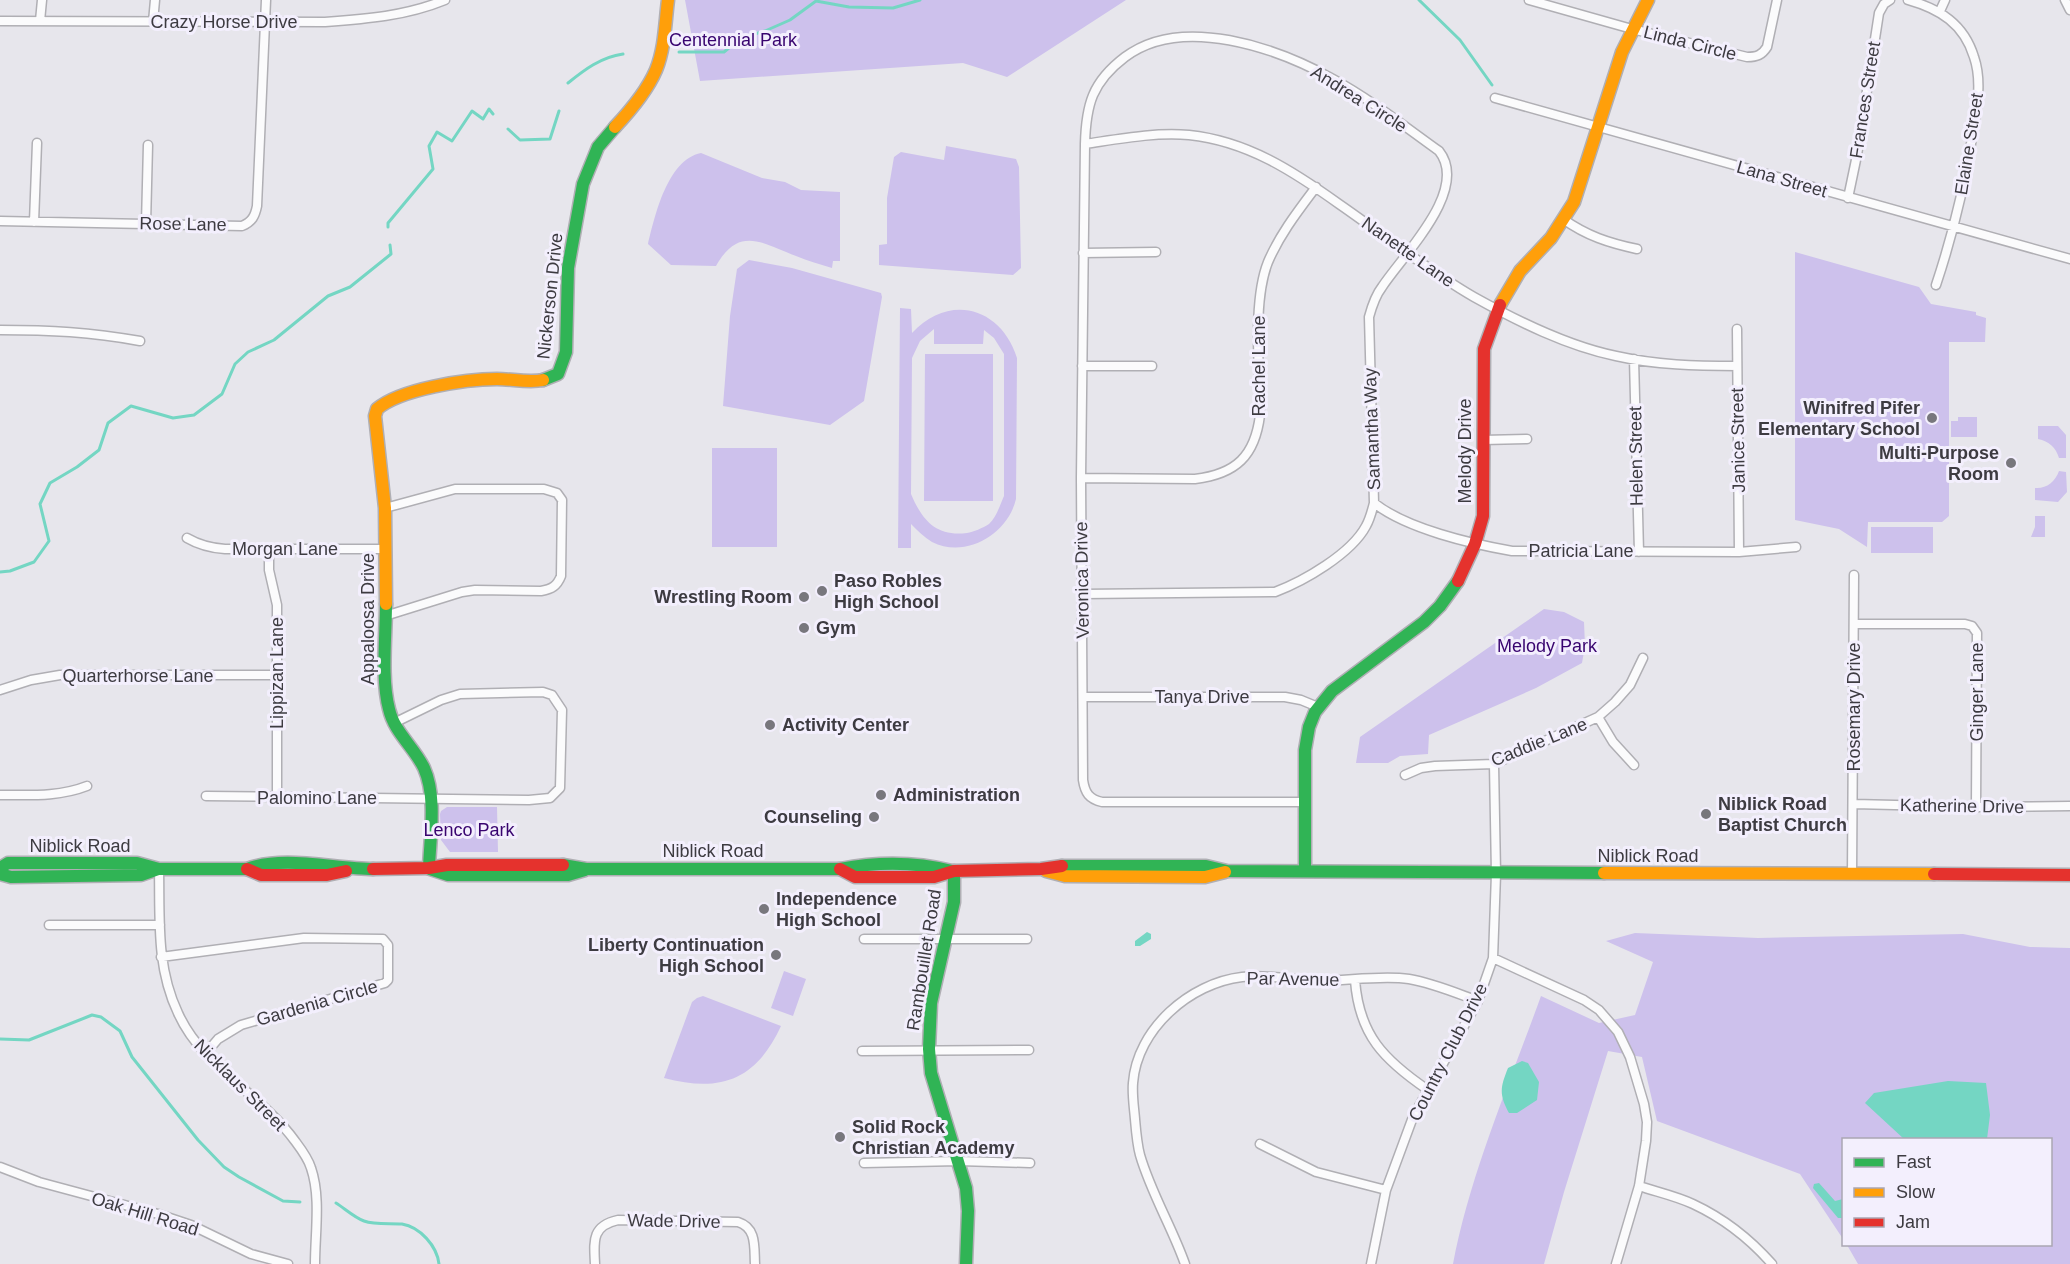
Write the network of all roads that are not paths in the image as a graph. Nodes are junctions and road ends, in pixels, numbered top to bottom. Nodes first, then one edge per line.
1 (42, 0) edge
2 (155, 0) edge
3 (266, 0) edge
4 (445, 0) edge
5 (668, 0) edge
6 (1529, 0) edge
7 (1648, 0) edge
8 (1777, 0) edge
9 (1908, 0) edge
10 (1945, 0) edge
11 (2065, 0) edge
12 (1887, 2) edge
13 (2070, 10) edge
14 (1940, 11) junction
15 (0, 21) edge
16 (40, 21) junction
17 (153, 22) junction
18 (264, 22) junction
19 (1632, 29) junction
20 (1495, 98) dead end
21 (1597, 128) junction
22 (37, 143) dead end
23 (1085, 144) junction
24 (147, 145) dead end
25 (1316, 187) junction
26 (1848, 198) junction
27 (1563, 219) junction
28 (0, 221) edge
29 (34, 222) junction
30 (146, 224) junction
31 (1954, 227) junction
32 (1637, 249) dead end
33 (1156, 252) dead end
34 (1408, 252) junction
35 (1083, 253) junction
36 (2070, 259) edge
37 (1936, 285) dead end
38 (1497, 309) junction
39 (1737, 329) dead end
40 (0, 330) edge
41 (140, 341) dead end
42 (1634, 359) junction
43 (1082, 366) junction
44 (1152, 366) dead end
45 (1737, 366) junction
46 (423, 390) joint
47 (1527, 439) dead end
48 (1483, 440) junction
49 (1081, 478) junction
50 (1374, 503) junction
51 (385, 508) junction
52 (187, 538) dead end
53 (1477, 543) junction
54 (1796, 547) dead end
55 (269, 549) junction
56 (385, 549) junction
57 (1639, 552) junction
58 (1739, 552) junction
59 (1854, 575) dead end
60 (1083, 594) junction
61 (385, 616) junction
62 (1854, 624) junction
63 (1643, 658) dead end
64 (277, 675) junction
65 (0, 690) edge
66 (1084, 697) junction
67 (1318, 707) junction
68 (1598, 717) junction
69 (394, 723) junction
70 (1494, 764) junction
71 (1634, 765) dead end
72 (1405, 775) dead end
73 (87, 786) dead end
74 (0, 795) edge
75 (206, 796) dead end
76 (277, 797) junction
77 (429, 798) junction
78 (1305, 802) junction
79 (1854, 804) junction
80 (2070, 806) edge
81 (1976, 807) junction
82 (0, 867) edge
83 (429, 868) junction
84 (159, 869) junction
85 (954, 871) junction
86 (1305, 871) junction
87 (0, 874) edge
88 (1496, 874) junction
89 (1852, 875) junction
90 (2070, 875) edge
91 (48, 925) dead end
92 (160, 925) junction
93 (864, 939) dead end
94 (947, 939) junction
95 (1027, 939) dead end
96 (161, 957) junction
97 (1493, 958) junction
98 (1355, 980) junction
99 (1478, 1001) junction
100 (929, 1049) junction
101 (1029, 1050) dead end
102 (862, 1051) dead end
103 (206, 1053) junction
104 (1428, 1090) junction
105 (1260, 1144) dead end
106 (959, 1161) junction
107 (864, 1163) dead end
108 (1030, 1163) dead end
109 (0, 1167) edge
110 (1639, 1186) junction
111 (1386, 1190) junction
112 (288, 1264) edge
113 (315, 1264) edge
114 (595, 1264) edge
115 (755, 1264) edge
116 (966, 1264) edge
117 (1185, 1264) edge
118 (1371, 1264) edge
119 (1616, 1264) edge
120 (1772, 1264) edge

1 - 16 street
2 - 17 street
3 - 18 street, Rose Lane
4 - 18 street, Crazy Horse Drive
5 - 46 street, Nickerson Drive
6 - 19 street
7 - 19 street, Melody Drive
8 - 19 street, Linda Circle
9 - 14 street, Elaine Street
10 - 14 street
11 - 13 street
12 - 26 street, Frances Street
14 - 31 street, Elaine Street
15 - 16 street, Crazy Horse Drive
16 - 17 street, Crazy Horse Drive
17 - 18 street, Crazy Horse Drive
18 - 30 street, Rose Lane
19 - 21 street, Melody Drive
20 - 21 street, Lana Street
21 - 26 street, Lana Street
21 - 27 street, Melody Drive
22 - 29 street
23 - 25 street, Nanette Lane
23 - 34 street, Andrea Circle
23 - 35 street, Veronica Drive
24 - 30 street
25 - 34 street, Nanette Lane
25 - 49 street, Rachel Lane
26 - 31 street, Lana Street
27 - 32 street
27 - 38 street, Melody Drive
28 - 29 street, Rose Lane
29 - 30 street, Rose Lane
31 - 36 street, Lana Street
31 - 37 street, Elaine Street
33 - 35 street
34 - 38 street, Nanette Lane
34 - 50 street, Samantha Way
35 - 43 street, Veronica Drive
38 - 42 street, Nanette Lane
38 - 48 street, Melody Drive
39 - 45 street, Janice Street
40 - 41 street
42 - 45 street, Nanette Lane
42 - 57 street, Helen Street
43 - 44 street
43 - 49 street, Veronica Drive
45 - 58 street, Janice Street
46 - 51 street, Appaloosa Drive
47 - 48 street
48 - 53 street, Melody Drive
49 - 60 street, Veronica Drive
50 - 53 street, Patricia Lane
50 - 60 street, Samantha Way
51 - 56 street, Appaloosa Drive
51 - 61 street
52 - 55 street, Morgan Lane
53 - 57 street, Patricia Lane
53 - 67 street, Melody Drive
54 - 58 street, Patricia Lane
55 - 56 street, Morgan Lane
55 - 64 street, Lippizan Lane
56 - 61 street, Appaloosa Drive
57 - 58 street, Patricia Lane
59 - 62 street, Rosemary Drive
60 - 66 street, Veronica Drive
61 - 69 street, Appaloosa Drive
62 - 79 street, Rosemary Drive
62 - 81 street, Ginger Lane
63 - 68 street, Caddie Lane
64 - 65 street, Quarterhorse Lane
64 - 76 street, Lippizan Lane
66 - 67 street, Tanya Drive
66 - 78 street, Veronica Drive
67 - 78 street, Melody Drive
68 - 70 street, Caddie Lane
68 - 71 street
69 - 77 street, Appaloosa Drive
69 - 77 street, Palomino Lane
70 - 72 street, Caddie Lane
70 - 88 street, Country Club Drive
73 - 74 street
75 - 76 street, Palomino Lane
76 - 77 street, Palomino Lane
77 - 83 street, Appaloosa Drive
78 - 86 street, Melody Drive
79 - 81 street, Katherine Drive
79 - 89 street, Rosemary Drive
80 - 81 street, Katherine Drive
82 - 84 street, Niblick Road
83 - 84 street, Niblick Road
83 - 85 street, Niblick Road
84 - 87 street, Niblick Road
84 - 92 street, Nicklaus Street
85 - 86 street, Niblick Road
85 - 94 street, Rambouillet Road
86 - 88 street, Niblick Road
88 - 89 street, Niblick Road
88 - 97 street, Country Club Drive
89 - 90 street, Niblick Road
91 - 92 street
92 - 96 street, Nicklaus Street
93 - 94 street
94 - 95 street
94 - 100 street, Rambouillet Road
96 - 103 street, Nicklaus Street
96 - 103 street, Gardenia Circle
97 - 99 street, Country Club Drive
97 - 110 street
98 - 99 street, Par Avenue
98 - 104 street
98 - 117 street, Par Avenue
99 - 104 street, Country Club Drive
100 - 101 street
100 - 102 street
100 - 106 street, Rambouillet Road
103 - 113 street, Nicklaus Street
104 - 111 street, Country Club Drive
105 - 111 street
106 - 107 street
106 - 108 street
106 - 116 street, Rambouillet Road
109 - 112 street, Oak Hill Road
110 - 119 street
110 - 120 street
111 - 118 street, Country Club Drive
114 - 115 street, Wade Drive

